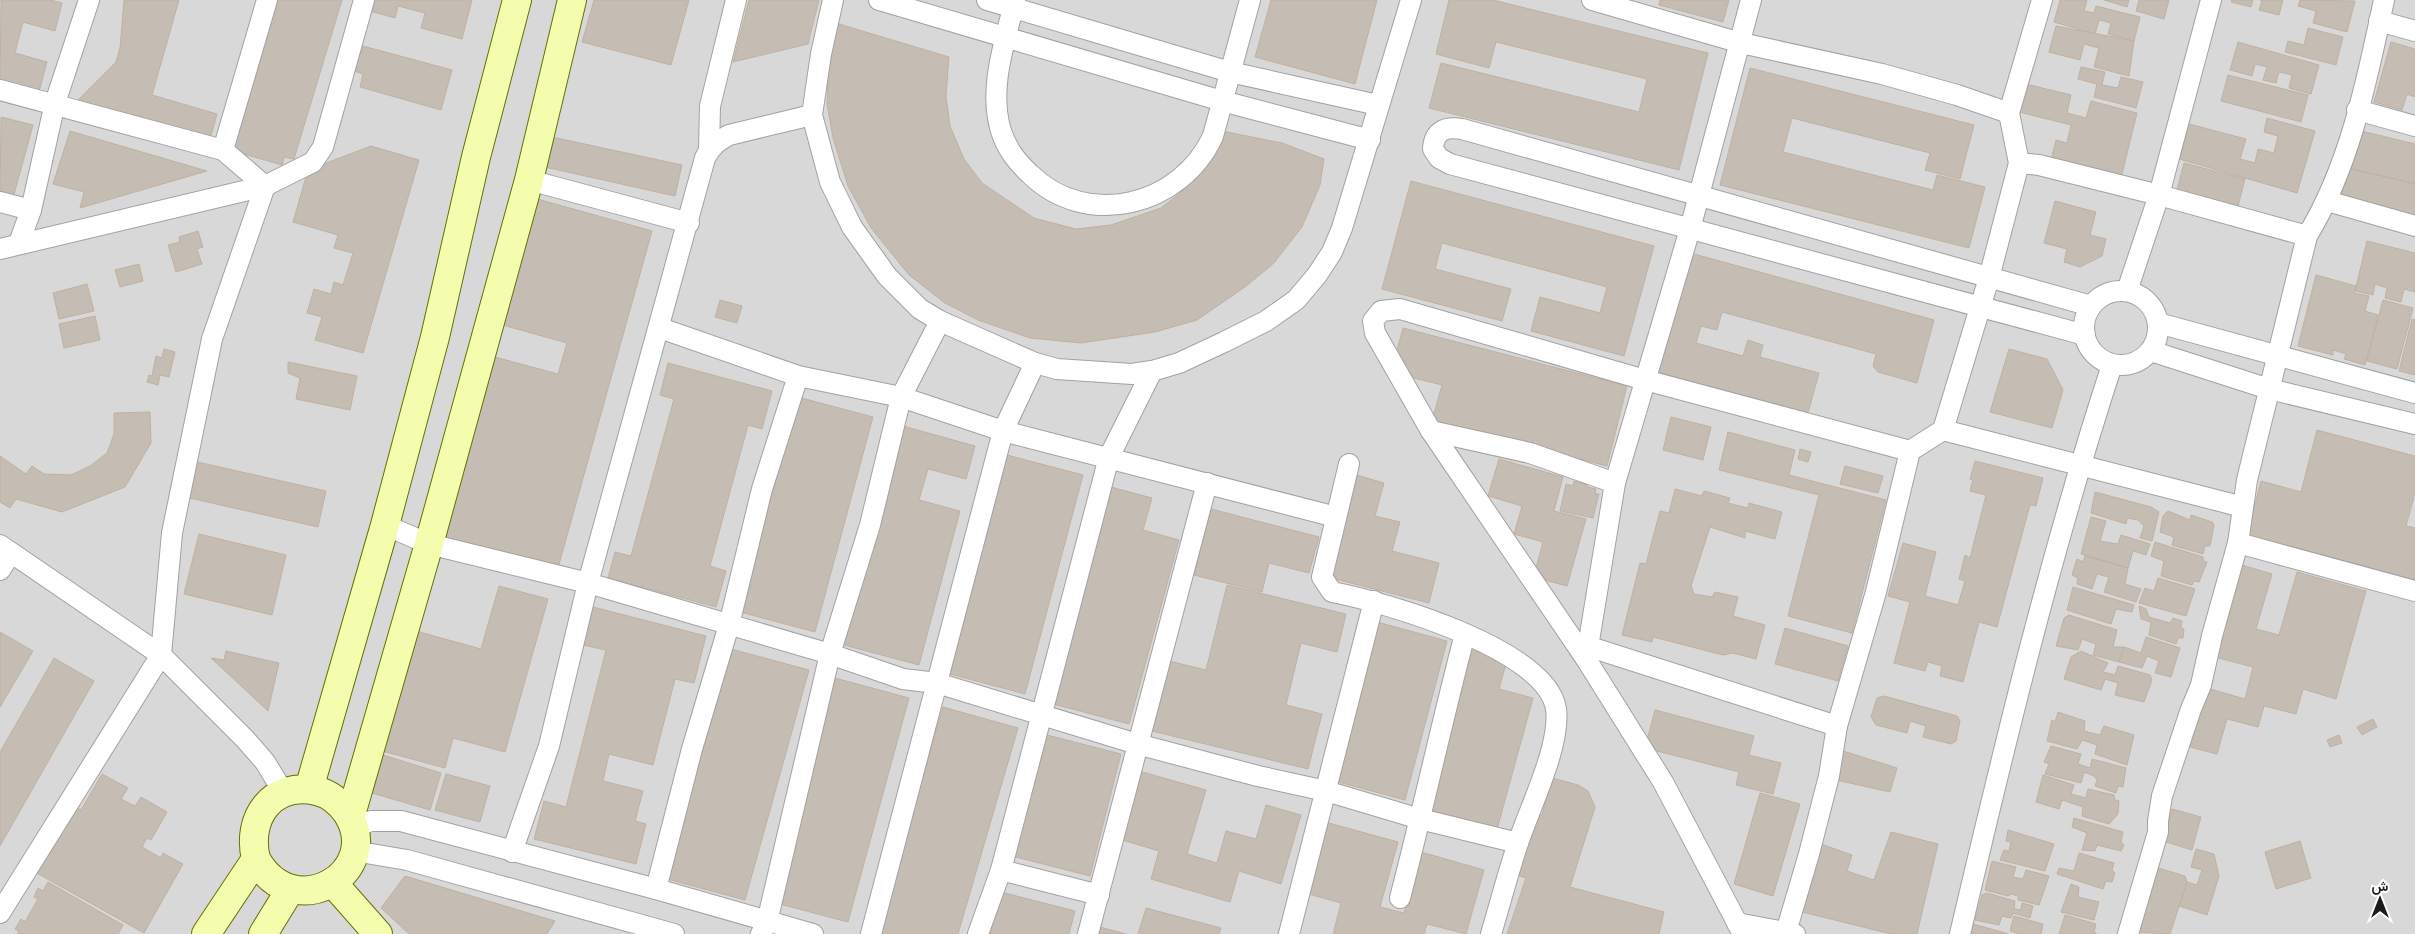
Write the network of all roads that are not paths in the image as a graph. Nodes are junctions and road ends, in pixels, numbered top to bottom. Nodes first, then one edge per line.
1 (89, 0) edge
2 (267, 0) edge
3 (364, 0) edge
4 (517, 0) edge
5 (571, 0) edge
6 (736, 0) edge
7 (833, 0) edge
8 (879, 0) edge
9 (987, 0) edge
10 (1250, 0) edge
11 (1411, 0) edge
12 (1592, 0) edge
13 (1751, 0) edge
14 (2042, 0) edge
15 (2211, 0) edge
16 (2384, 0) edge
17 (1014, 4) edge
18 (1646, 8) edge
19 (2379, 21) junction
20 (2415, 31) edge
21 (1006, 36) junction
22 (1741, 43) junction
23 (1230, 72) junction
24 (0, 90) edge
25 (1222, 102) junction
26 (55, 103) junction
27 (1378, 105) junction
28 (2357, 110) junction
29 (2010, 113) junction
30 (812, 115) junction
31 (2415, 126) edge
32 (1370, 140) junction
33 (709, 148) junction
34 (223, 150) junction
35 (2019, 163) junction
36 (529, 180) junction
37 (265, 186) junction
38 (2159, 194) junction
39 (1698, 196) junction
40 (2327, 201) junction
41 (0, 202) edge
42 (31, 210) junction
43 (689, 223) junction
44 (2415, 226) edge
45 (1690, 229) junction
46 (2307, 236) junction
47 (20, 243) junction
48 (0, 248) edge
49 (1989, 278) junction
50 (2127, 292) junction
51 (2090, 306) junction
52 (1980, 307) junction
53 (940, 321) junction
54 (2158, 323) junction
55 (660, 328) junction
56 (2084, 335) junction
57 (2151, 351) junction
58 (2277, 354) junction
59 (1035, 364) junction
60 (2112, 364) junction
61 (1152, 371) junction
62 (798, 376) junction
63 (1645, 380) junction
64 (2269, 390) junction
65 (2415, 393) edge
66 (901, 397) junction
67 (2415, 424) edge
68 (1003, 430) junction
69 (1943, 430) junction
70 (1431, 431) junction
71 (1910, 451) junction
72 (1109, 457) junction
73 (1349, 464) dead end
74 (2078, 466) junction
75 (1207, 482) junction
76 (1615, 483) junction
77 (2242, 508) junction
78 (1336, 517) junction
79 (385, 525) junction
80 (2238, 543) junction
81 (429, 544) junction
82 (6, 549) edge
83 (0, 570) edge
84 (588, 583) junction
85 (2415, 591) edge
86 (1374, 601) junction
87 (729, 625) junction
88 (1465, 634) junction
89 (1588, 653) junction
90 (830, 654) junction
91 (161, 655) junction
92 (937, 683) junction
93 (1040, 715) junction
94 (1837, 726) junction
95 (1138, 744) junction
96 (296, 791) junction
97 (1326, 791) junction
98 (1420, 819) junction
99 (353, 832) junction
100 (1518, 843) junction
101 (512, 852) junction
102 (256, 859) junction
103 (1001, 870) junction
104 (333, 883) junction
105 (656, 889) junction
106 (290, 890) junction
107 (1099, 895) junction
108 (1400, 898) dead end
109 (0, 913) edge
110 (764, 928) edge
111 (1740, 929) edge
112 (1791, 933) edge
113 (206, 934) edge
114 (263, 934) edge
115 (378, 934) edge
116 (674, 934) edge
117 (813, 934) edge
118 (870, 934) edge
119 (978, 934) edge
120 (1088, 934) edge
121 (1289, 934) edge
122 (1491, 934) edge
123 (1960, 934) edge
124 (2128, 934) edge

1 - 26 street
2 - 34 street
3 - 37 street
4 - 79 main road
5 - 36 main road
6 - 33 street
7 - 30 street
8 - 21 street
9 - 17 street
10 - 23 street
11 - 27 street
12 - 18 street
13 - 22 street
14 - 29 street
15 - 38 street
16 - 19 street
17 - 21 street
17 - 23 street
18 - 22 street
19 - 20 street
19 - 28 street
21 - 25 street
21 - 25 street
22 - 29 street
22 - 39 street
23 - 25 street
23 - 27 street
24 - 26 street
25 - 32 street
26 - 34 street
26 - 42 street
27 - 32 street
28 - 31 street
28 - 40 street
29 - 35 street
30 - 33 street
30 - 53 street
32 - 61 street
33 - 43 street
34 - 37 street
35 - 38 street
35 - 49 street
36 - 43 street
36 - 81 main road
37 - 47 street
37 - 91 street
38 - 46 street
38 - 50 street
39 - 45 street
39 - 45 street
39 - 49 street
40 - 44 street
40 - 46 street
41 - 42 street
42 - 47 street
43 - 55 street
45 - 52 street
45 - 63 street
46 - 58 street
47 - 48 street
49 - 51 street
49 - 52 street
50 - 51 street
50 - 54 street
51 - 56 street
52 - 56 street
52 - 69 street
53 - 59 street
53 - 66 street
54 - 57 street
54 - 58 street
55 - 62 street
55 - 84 street
56 - 60 street
57 - 60 street
57 - 64 street
58 - 64 street
58 - 65 street
59 - 61 street
59 - 68 street
60 - 74 street
61 - 72 street
62 - 66 street
62 - 87 street
63 - 70 street
63 - 71 street
63 - 76 street
64 - 67 street
64 - 77 street
66 - 68 street
66 - 90 street
68 - 72 street
68 - 92 street
69 - 71 street
69 - 74 street
70 - 76 street
70 - 89 street
71 - 94 street
72 - 75 street
72 - 93 street
73 - 78 street
74 - 77 street
74 - 123 street
75 - 78 street
75 - 95 street
76 - 89 street
77 - 80 street
78 - 86 street
79 - 81 street
79 - 96 main road
80 - 85 street
80 - 124 street
81 - 84 street
81 - 99 main road
82 - 83 street
82 - 91 street
84 - 87 street
84 - 101 street
86 - 88 street
86 - 97 street
87 - 90 street
87 - 105 street
88 - 98 street
88 - 100 street
89 - 94 street
89 - 111 street
90 - 92 street
90 - 110 street
91 - 96 street
91 - 109 street
92 - 93 street
92 - 118 street
93 - 95 street
93 - 103 street
94 - 112 street
95 - 97 street
95 - 107 street
96 - 99 main road
96 - 102 main road
97 - 98 street
97 - 121 street
98 - 100 street
98 - 108 street
99 - 101 street
99 - 104 main road
99 - 116 street
100 - 122 street
101 - 105 street
102 - 106 main road
102 - 113 main road
103 - 107 street
103 - 119 street
104 - 106 main road
104 - 115 main road
105 - 110 street
106 - 114 main road
107 - 120 street
110 - 117 street
111 - 112 street

